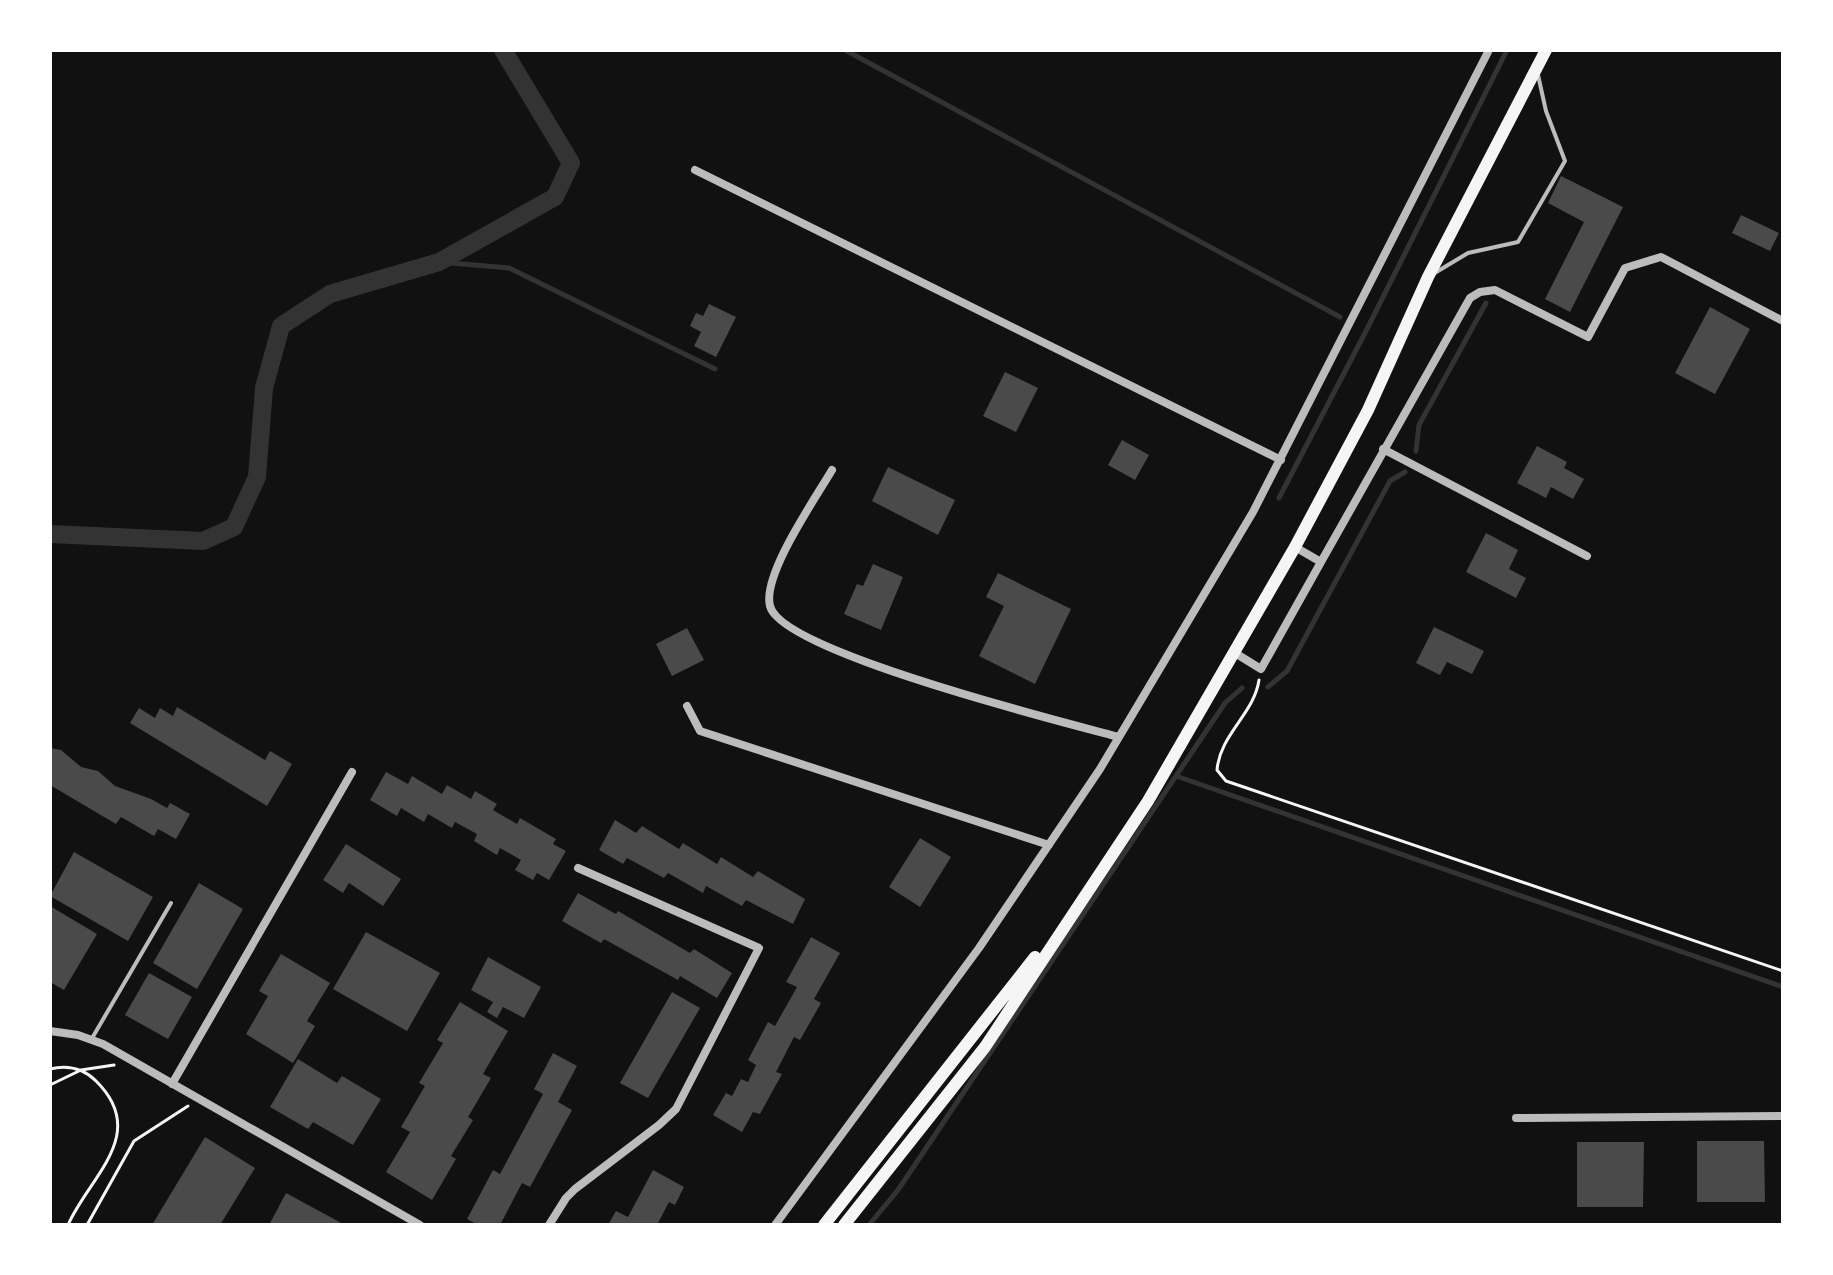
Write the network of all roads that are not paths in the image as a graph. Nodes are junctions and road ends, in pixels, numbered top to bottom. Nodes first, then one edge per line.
1 (1489, 50) edge
2 (1546, 50) edge
3 (1537, 69) junction
4 (695, 170) dead end
5 (1428, 277) junction
6 (1783, 321) edge
7 (1383, 449) junction
8 (1281, 460) junction
9 (832, 470) dead end
10 (1295, 547) junction
11 (1587, 556) dead end
12 (1321, 562) junction
13 (1235, 653) junction
14 (687, 706) dead end
15 (1119, 737) junction
16 (352, 772) dead end
17 (1049, 845) junction
18 (578, 868) dead end
19 (1082, 898) junction
20 (171, 903) dead end
21 (50, 1031) edge
22 (91, 1040) junction
23 (172, 1084) junction
24 (1783, 1116) edge
25 (1516, 1118) dead end
26 (420, 1225) edge
27 (549, 1225) edge
28 (775, 1225) edge
29 (824, 1225) edge
30 (844, 1225) edge

1 - 8 street
2 - 3 main road
3 - 5 main road
3 - 5 lane
4 - 8 street
5 - 10 main road
6 - 7 street
7 - 11 street
7 - 12 street
8 - 15 street
9 - 15 street
10 - 12 street
10 - 13 main road
12 - 13 street
13 - 19 main road
14 - 17 street
15 - 17 street
16 - 23 street
17 - 28 street
18 - 27 street
19 - 29 main road
19 - 30 main road
20 - 22 lane
21 - 22 street
22 - 23 street
23 - 26 street
24 - 25 street

